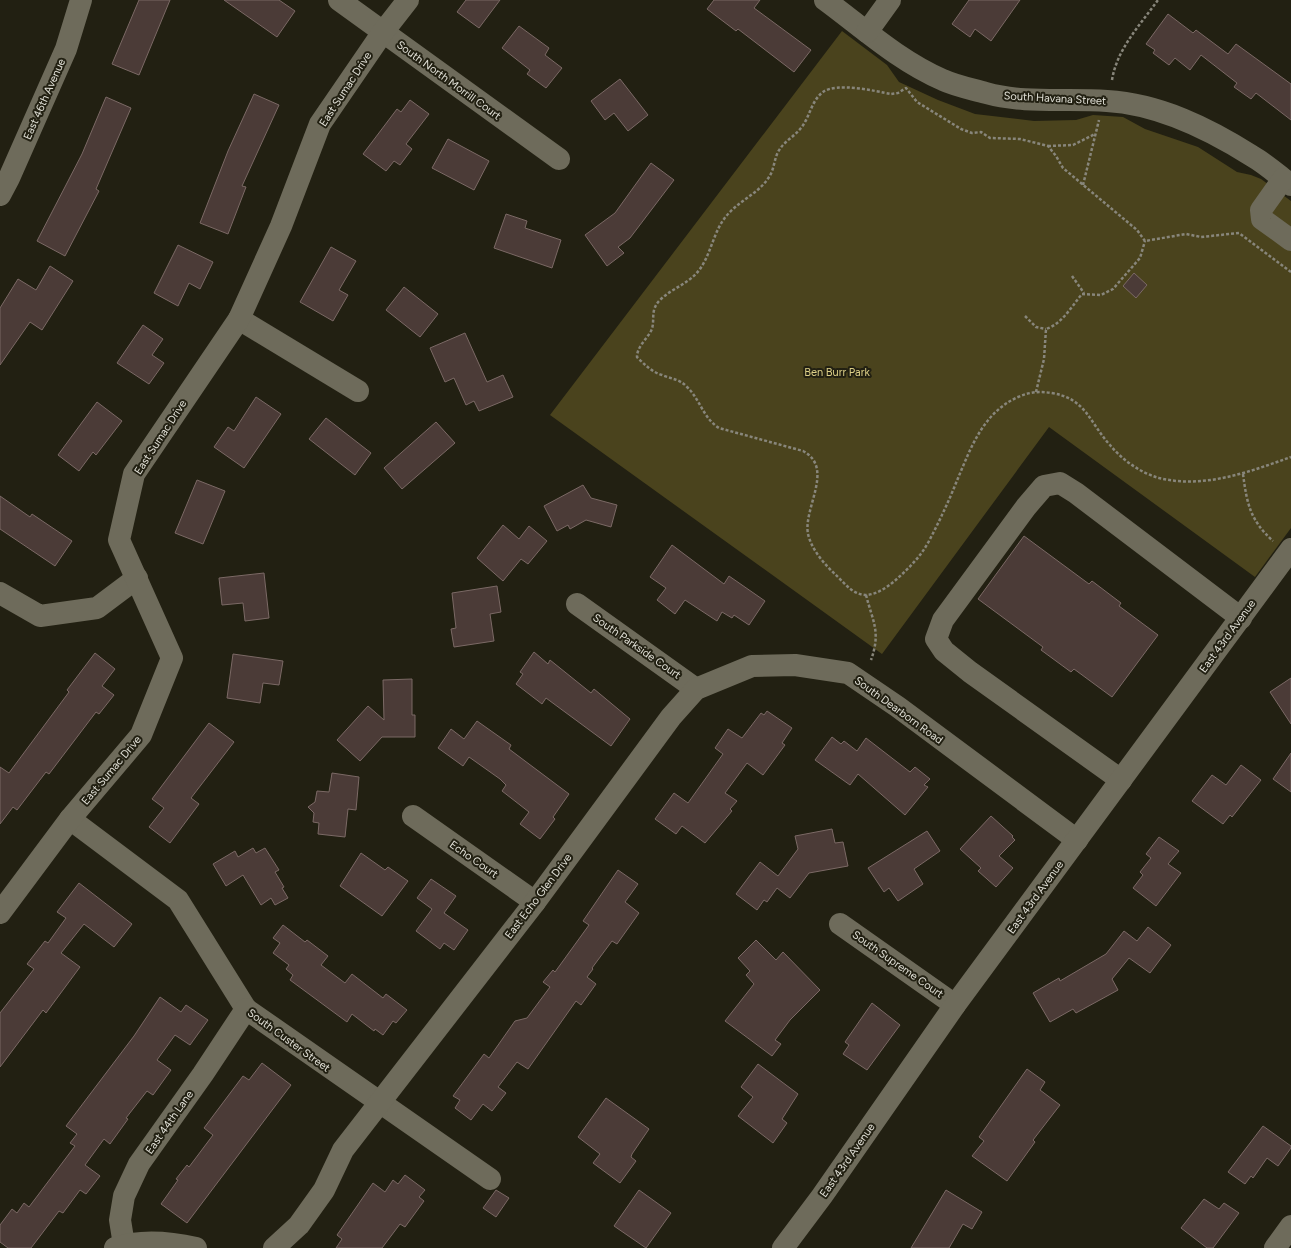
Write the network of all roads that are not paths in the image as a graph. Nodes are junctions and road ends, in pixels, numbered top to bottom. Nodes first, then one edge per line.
1 (81, 0) edge
2 (339, 0) edge
3 (408, 0) edge
4 (825, 0) edge
5 (890, 0) edge
6 (383, 32) junction
7 (867, 32) junction
8 (559, 159) dead end
9 (1287, 182) edge
10 (3, 183) edge
11 (1291, 240) edge
12 (239, 319) junction
13 (358, 391) dead end
14 (1283, 546) edge
15 (137, 578) junction
16 (0, 593) edge
17 (577, 604) dead end
18 (1241, 618) junction
19 (696, 689) junction
20 (1121, 780) junction
21 (413, 816) dead end
22 (70, 819) junction
23 (1077, 840) junction
24 (535, 902) junction
25 (0, 913) edge
26 (840, 924) dead end
27 (955, 1005) junction
28 (246, 1009) junction
29 (379, 1104) junction
30 (490, 1180) dead end
31 (1291, 1226) edge
32 (120, 1246) edge
33 (196, 1248) edge
34 (274, 1248) edge
35 (784, 1248) edge
36 (1275, 1248) edge

1 - 10 street, East 46th Avenue
2 - 6 street, South North Morrill Court
3 - 6 street, East Sumac Drive
4 - 7 street, South Havana Street
5 - 7 street
6 - 8 street, South North Morrill Court
6 - 12 street, East Sumac Drive
7 - 9 street, South Havana Street
9 - 11 street
12 - 13 street
12 - 15 street, East Sumac Drive
14 - 18 street, East 43rd Avenue
15 - 16 street
15 - 22 street, East Sumac Drive
17 - 19 street, South Parkside Court
18 - 20 street, East 43rd Avenue
18 - 20 street
19 - 23 street, South Dearborn Road
19 - 24 street, East Echo Glen Drive
20 - 23 street, East 43rd Avenue
21 - 24 street, Echo Court
22 - 25 street, East Sumac Drive
22 - 28 street, South Custer Street
23 - 27 street, East 43rd Avenue
24 - 29 street, East Echo Glen Drive
26 - 27 street, South Supreme Court
27 - 35 street, East 43rd Avenue
28 - 29 street, South Custer Street
28 - 32 street, East 44th Lane
29 - 30 street, South Custer Street
29 - 34 street, East Echo Glen Drive
31 - 36 street
32 - 33 street

